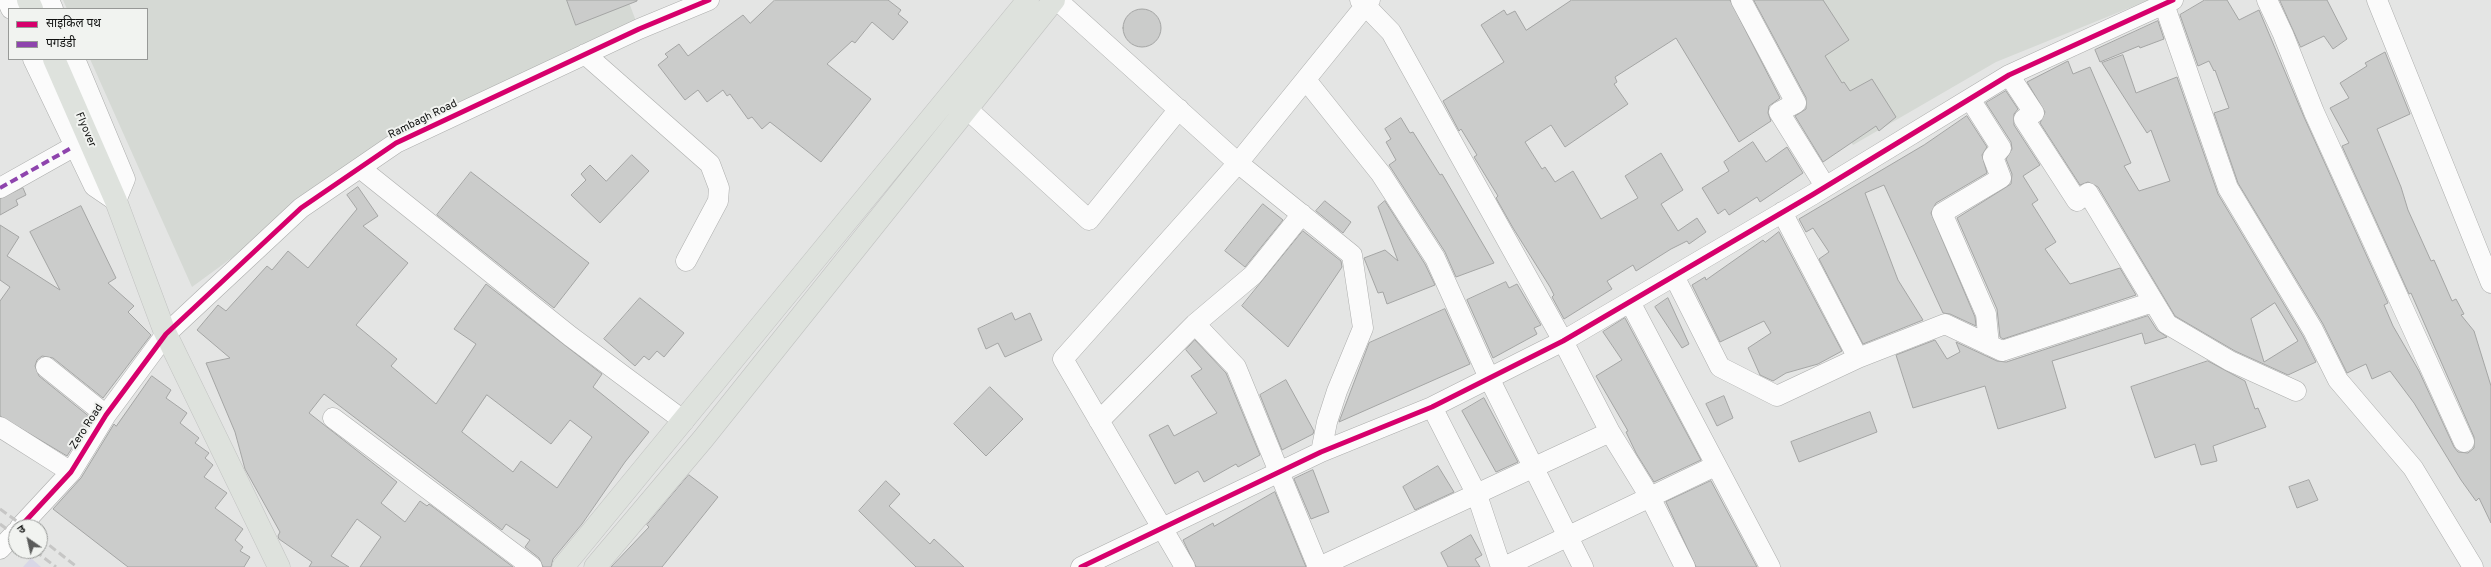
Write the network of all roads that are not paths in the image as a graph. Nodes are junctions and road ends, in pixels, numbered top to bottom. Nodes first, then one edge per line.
1 (709, 0) edge
2 (1028, 0) edge
3 (1055, 0) edge
4 (1741, 0) edge
5 (2267, 0) edge
6 (2377, 0) edge
7 (1365, 2) edge
8 (2169, 2) edge
9 (585, 54) junction
10 (32, 60) edge
11 (54, 60) edge
12 (75, 60) edge
13 (2009, 75) junction
14 (1306, 80) junction
15 (1970, 99) junction
16 (966, 108) junction
17 (1179, 110) junction
18 (73, 147) junction
19 (1238, 163) junction
20 (360, 168) junction
21 (1825, 186) junction
22 (0, 188) edge
23 (116, 201) junction
24 (1782, 212) junction
25 (1302, 214) junction
26 (686, 262) dead end
27 (1674, 276) junction
28 (2491, 283) edge
29 (1630, 302) junction
30 (2153, 302) junction
31 (1195, 324) junction
32 (166, 334) junction
33 (1563, 341) junction
34 (1989, 345) junction
35 (1858, 358) junction
36 (46, 367) dead end
37 (1489, 378) junction
38 (2296, 391) dead end
39 (1432, 407) junction
40 (106, 415) junction
41 (333, 418) dead end
42 (684, 421) junction
43 (1099, 421) junction
44 (0, 427) edge
45 (1610, 432) junction
46 (2464, 442) dead end
47 (1321, 452) junction
48 (1715, 466) junction
49 (1534, 468) junction
50 (71, 472) junction
51 (1278, 472) junction
52 (1477, 496) junction
53 (1650, 497) junction
54 (27, 519) edge
55 (1163, 526) junction
56 (1568, 537) junction
57 (8, 540) edge
58 (0, 549) edge
59 (279, 567) edge
60 (532, 567) edge
61 (563, 567) edge
62 (595, 567) edge
63 (1081, 567) edge
64 (1185, 567) edge
65 (1319, 567) edge
66 (1503, 567) edge
67 (1583, 567) edge
68 (1686, 567) edge
69 (1770, 567) edge
70 (2473, 567) edge

1 - 9 street, Rambagh Road
2 - 42 main road
3 - 16 main road
3 - 17 street
4 - 21 street
5 - 46 street
6 - 28 street
7 - 14 street
7 - 33 street
8 - 13 street
8 - 70 street
9 - 20 street, Rambagh Road
9 - 26 street
10 - 18 street
11 - 23 main road, Flyover
12 - 23 street
13 - 15 street
13 - 30 street
14 - 19 street
14 - 37 street
15 - 21 street
15 - 34 street
16 - 17 street
16 - 62 main road
17 - 19 street
18 - 22 street
18 - 23 street
19 - 25 street
19 - 43 street
20 - 32 street, Rambagh Road
20 - 42 street
21 - 24 street
23 - 32 main road, Flyover
24 - 27 street
24 - 35 street
25 - 31 street
25 - 47 street
27 - 29 street
27 - 35 street
29 - 33 street
29 - 48 street
30 - 34 street
30 - 38 street
31 - 43 street
31 - 51 street
32 - 40 street, Zero Road
32 - 59 main road, Flyover
33 - 37 street
33 - 45 street
34 - 35 street
36 - 40 street
37 - 39 street
37 - 49 street
39 - 47 street
39 - 52 street
40 - 50 street, Zero Road
41 - 60 street
42 - 61 main road
43 - 55 street
44 - 50 street
45 - 49 street
45 - 53 street
47 - 51 street
48 - 53 street
48 - 69 street
49 - 52 street
49 - 56 street
50 - 54 street, Zero Road
51 - 55 street
51 - 65 street
52 - 65 street
52 - 66 street
53 - 56 street
53 - 68 street
55 - 63 street
55 - 64 street
56 - 66 street
56 - 67 street
57 - 58 street

